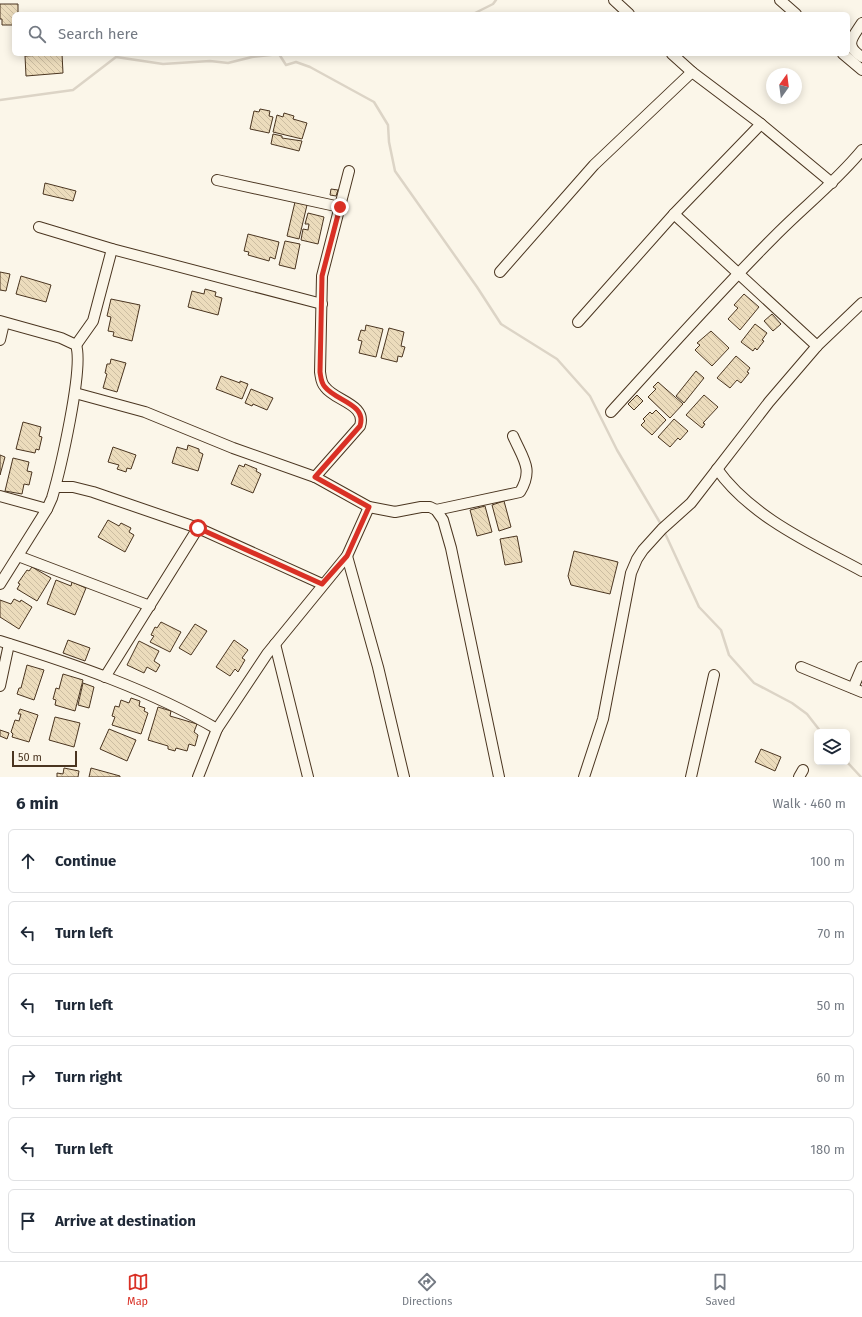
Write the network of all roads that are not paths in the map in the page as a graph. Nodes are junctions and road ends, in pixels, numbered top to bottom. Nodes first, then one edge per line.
1 (614, 0) edge
2 (780, 0) edge
3 (627, 12) edge
4 (794, 12) edge
5 (862, 23) edge
6 (674, 56) edge
7 (845, 56) edge
8 (862, 57) edge
9 (862, 70) edge
10 (692, 72) junction
11 (761, 124) junction
12 (862, 150) edge
13 (348, 171) dead end
14 (217, 180) dead end
15 (832, 183) junction
16 (340, 207) junction
17 (674, 214) junction
18 (39, 227) dead end
19 (112, 249) junction
20 (500, 272) dead end
21 (738, 273) junction
22 (862, 303) edge
23 (322, 304) junction
24 (2, 322) edge
25 (578, 322) dead end
26 (0, 340) edge
27 (76, 345) junction
28 (817, 346) junction
29 (75, 393) junction
30 (611, 412) dead end
31 (513, 436) dead end
32 (717, 469) junction
33 (315, 477) junction
34 (56, 487) junction
35 (0, 496) edge
36 (369, 507) junction
37 (48, 509) junction
38 (436, 510) junction
39 (198, 528) junction
40 (18, 556) junction
41 (347, 556) junction
42 (862, 572) edge
43 (0, 584) edge
44 (322, 584) junction
45 (150, 606) junction
46 (4, 643) edge
47 (274, 644) junction
48 (801, 667) dead end
49 (862, 667) edge
50 (714, 674) dead end
51 (105, 677) junction
52 (0, 686) edge
53 (858, 690) edge
54 (217, 729) junction
55 (198, 777) edge
56 (308, 777) edge
57 (404, 777) edge
58 (499, 777) edge
59 (584, 777) edge
60 (691, 777) edge

1 - 3 street
2 - 4 street
5 - 8 street
6 - 10 street
7 - 9 street
10 - 11 street
10 - 20 street
11 - 15 street
11 - 17 street
12 - 15 street
13 - 16 street
14 - 16 street
15 - 21 street
16 - 23 street
17 - 21 street
17 - 25 street
18 - 19 street
19 - 23 street
19 - 27 street
21 - 28 street
21 - 30 street
22 - 28 street
23 - 33 street
24 - 26 street
24 - 27 street
27 - 29 street
28 - 32 street
29 - 33 street
29 - 34 street
31 - 38 street
32 - 42 street
32 - 59 street
33 - 36 street
34 - 37 street
34 - 39 street
35 - 37 street
36 - 38 street
36 - 41 street
37 - 40 street
38 - 58 street
39 - 44 street
39 - 45 street
40 - 43 street
40 - 45 street
41 - 44 street
41 - 57 street
44 - 47 street
45 - 51 street
46 - 51 street
46 - 52 street
47 - 54 street
47 - 56 street
48 - 53 street
49 - 53 street
50 - 60 street
51 - 54 street
54 - 55 street

